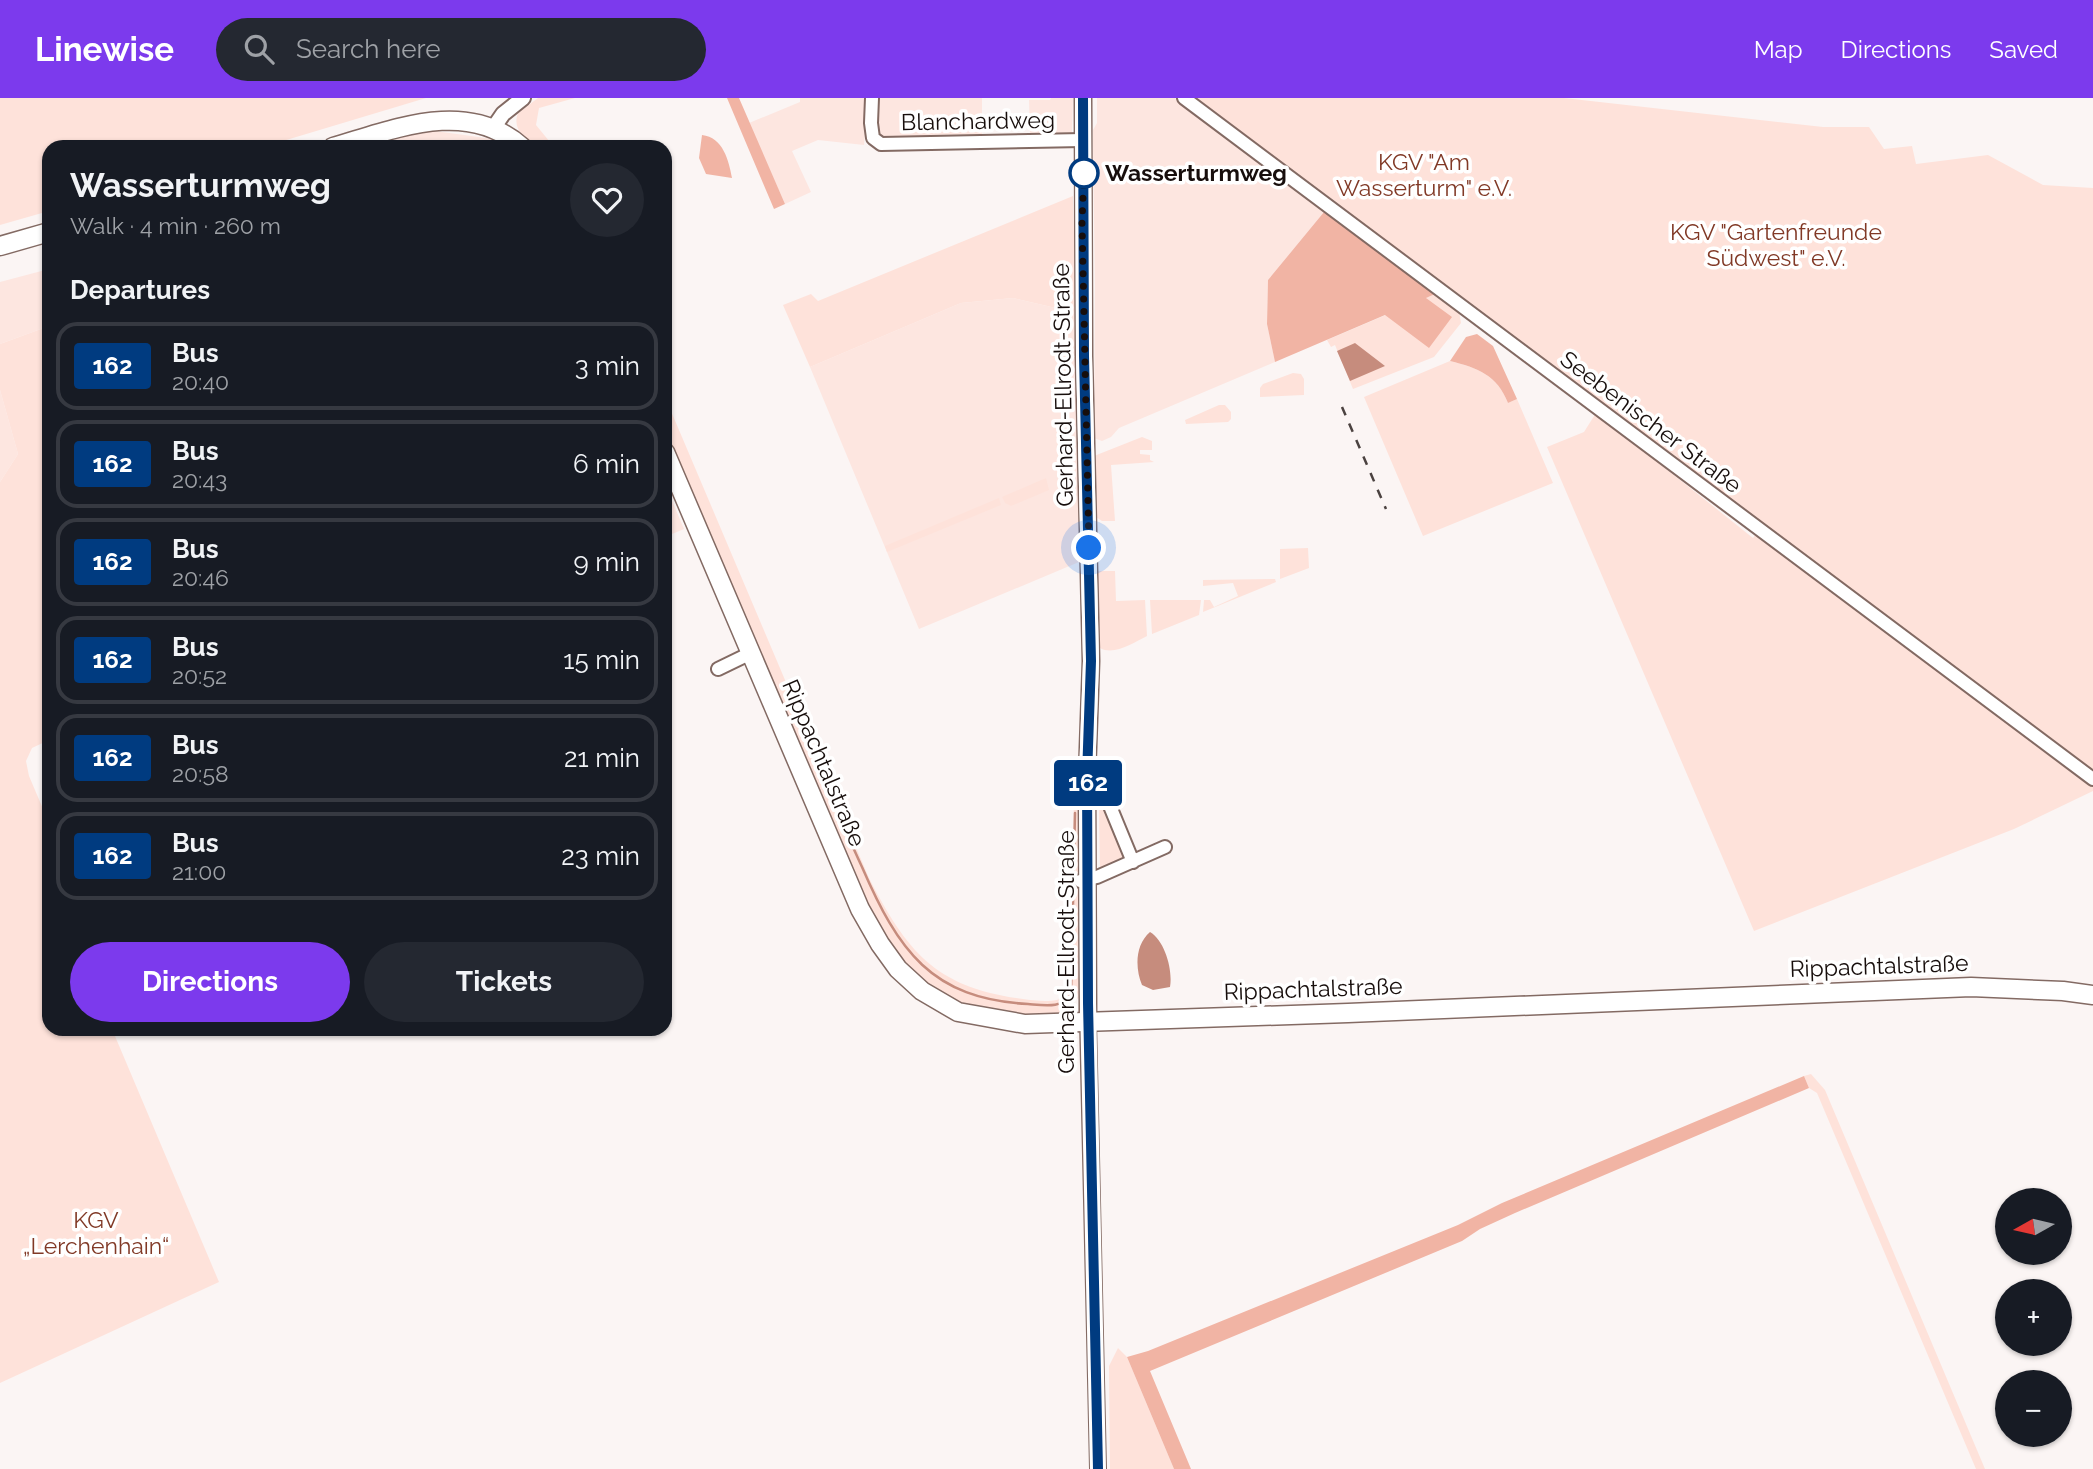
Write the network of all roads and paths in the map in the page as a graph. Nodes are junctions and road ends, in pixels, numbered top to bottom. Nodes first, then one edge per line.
1 (523, 98) edge
2 (872, 98) edge
3 (1083, 98) edge
4 (1184, 98) edge
5 (494, 127) junction
6 (356, 140) edge
7 (512, 140) edge
8 (1083, 140) junction
9 (42, 234) edge
10 (0, 246) edge
11 (672, 468) edge
12 (751, 653) junction
13 (718, 668) dead end
14 (2093, 779) edge
15 (1088, 794) junction
16 (1165, 847) dead end
17 (1133, 862) junction
18 (1084, 880) junction
19 (2093, 995) edge
20 (1088, 1021) junction
21 (1098, 1469) edge

1 - 5 street
2 - 8 street, Blanchardweg
3 - 8 main road, Gerhard-Ellrodt-Straße
4 - 14 street, Seebenischer Straße
5 - 6 main road
5 - 7 main road
8 - 15 main road, Gerhard-Ellrodt-Straße
9 - 10 main road
11 - 12 main road, Rippachtalstraße
12 - 13 street
12 - 20 main road, Rippachtalstraße
15 - 17 street
15 - 18 main road, Gerhard-Ellrodt-Straße
16 - 17 street
17 - 18 street
18 - 20 main road, Gerhard-Ellrodt-Straße
19 - 20 main road, Rippachtalstraße
20 - 21 street, Gerhard-Ellrodt-Straße

